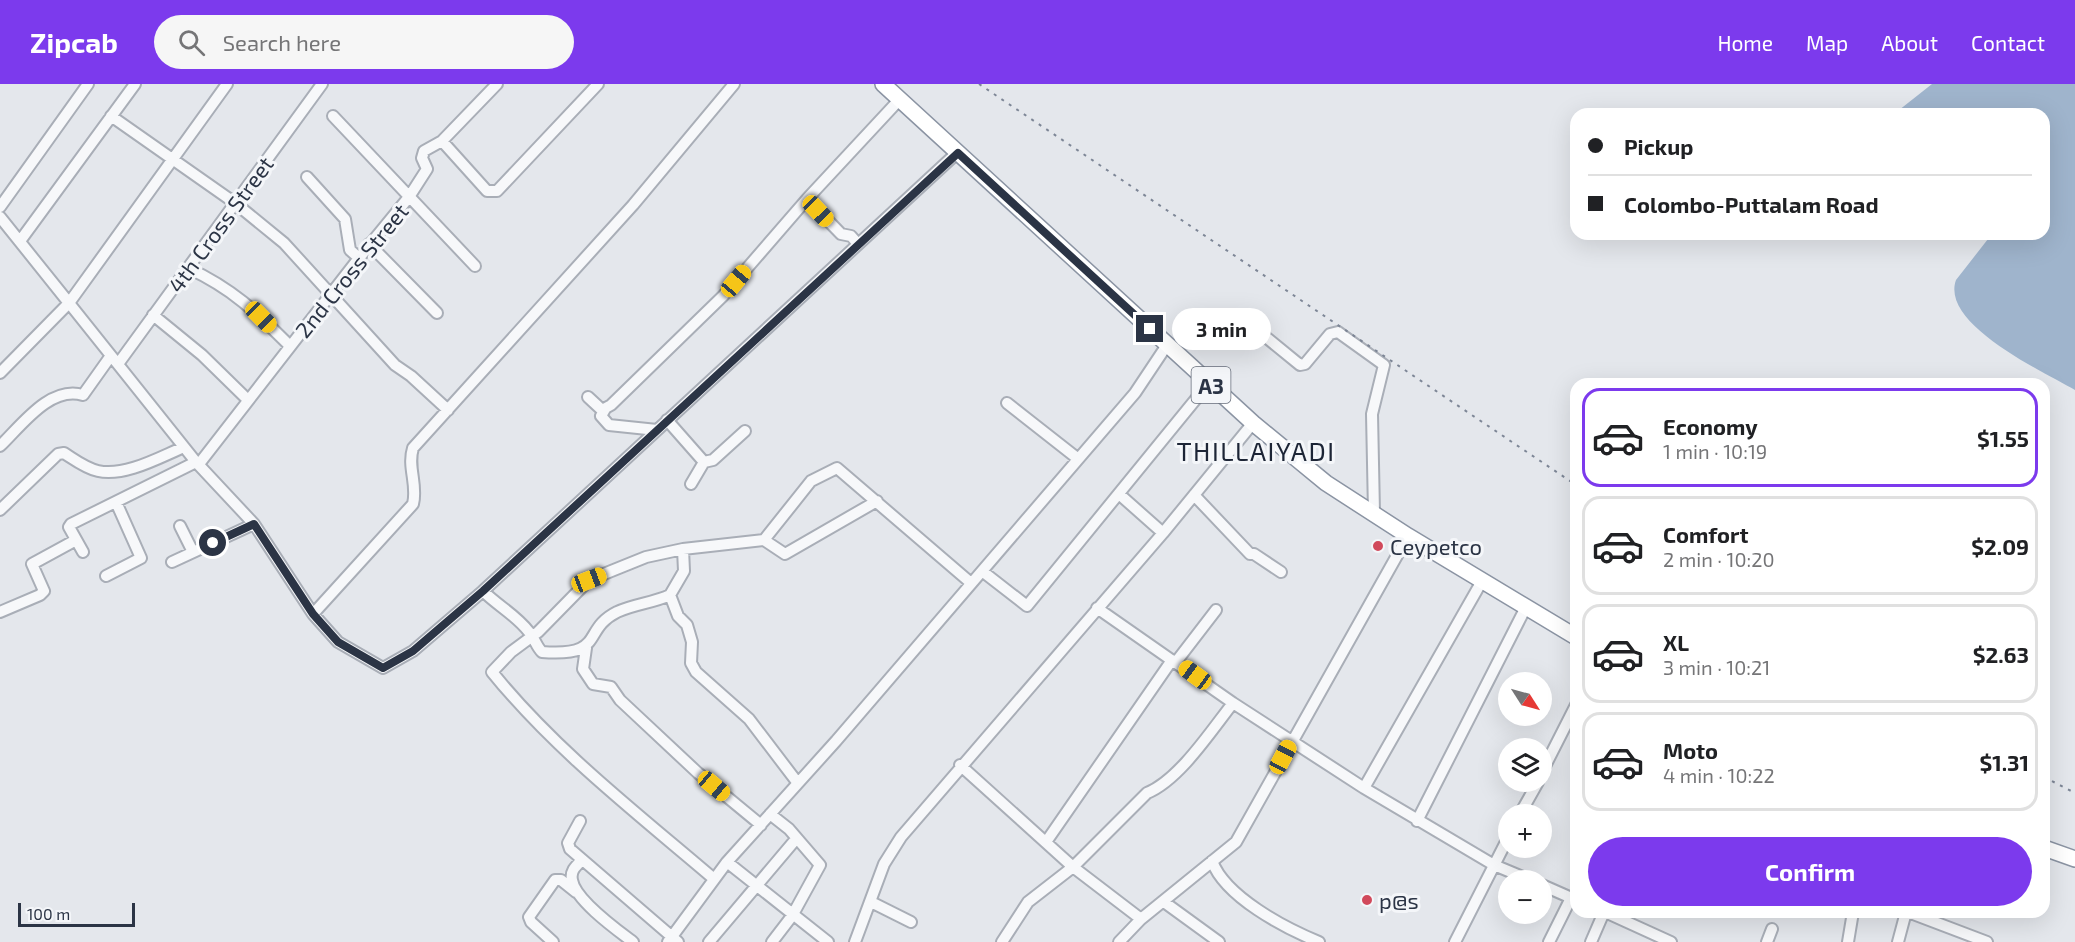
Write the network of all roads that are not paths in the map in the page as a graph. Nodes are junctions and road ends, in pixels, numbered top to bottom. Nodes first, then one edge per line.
1 (88, 84) edge
2 (135, 84) edge
3 (227, 84) edge
4 (322, 84) edge
5 (497, 84) edge
6 (598, 84) edge
7 (734, 84) edge
8 (884, 84) edge
9 (900, 99) junction
10 (111, 116) junction
11 (333, 116) dead end
12 (442, 141) junction
13 (958, 153) junction
14 (173, 158) junction
15 (308, 177) dead end
16 (409, 198) junction
17 (807, 199) junction
18 (235, 203) junction
19 (0, 207) edge
20 (0, 217) edge
21 (20, 241) junction
22 (369, 244) junction
23 (858, 244) junction
24 (359, 258) junction
25 (475, 266) dead end
26 (188, 268) junction
27 (330, 294) junction
28 (69, 303) junction
29 (437, 313) dead end
30 (153, 315) junction
31 (1245, 320) dead end
32 (1167, 345) junction
33 (290, 346) junction
34 (114, 361) junction
35 (0, 373) edge
36 (1209, 383) junction
37 (588, 397) dead end
38 (248, 400) junction
39 (1007, 403) dead end
40 (605, 409) junction
41 (448, 410) junction
42 (667, 420) junction
43 (1253, 423) junction
44 (657, 430) junction
45 (745, 431) dead end
46 (0, 446) edge
47 (184, 447) junction
48 (1077, 458) junction
49 (704, 462) junction
50 (198, 463) junction
51 (692, 484) dead end
52 (1119, 494) junction
53 (1194, 495) junction
54 (877, 501) junction
55 (116, 502) junction
56 (0, 510) edge
57 (1374, 512) junction
58 (254, 524) junction
59 (180, 526) dead end
60 (1163, 533) junction
61 (1408, 536) junction
62 (76, 540) junction
63 (764, 540) junction
64 (683, 549) junction
65 (83, 552) dead end
66 (193, 552) junction
67 (172, 562) dead end
68 (982, 571) junction
69 (1281, 572) dead end
70 (105, 576) dead end
71 (1482, 581) junction
72 (971, 584) junction
73 (483, 591) junction
74 (670, 595) junction
75 (1526, 607) junction
76 (1097, 608) junction
77 (1216, 609) dead end
78 (0, 612) edge
79 (313, 614) junction
80 (1570, 633) edge
81 (531, 634) junction
82 (586, 648) junction
83 (1174, 661) junction
84 (1233, 703) junction
85 (1570, 717) edge
86 (1292, 740) junction
87 (1552, 753) edge
88 (960, 765) junction
89 (797, 782) junction
90 (1364, 788) junction
91 (770, 814) junction
92 (1417, 820) junction
93 (580, 821) dead end
94 (761, 825) junction
95 (796, 839) junction
96 (1046, 842) junction
97 (2050, 850) edge
98 (1498, 857) edge
99 (2075, 859) edge
100 (582, 860) junction
101 (1212, 861) junction
102 (727, 862) junction
103 (1494, 865) junction
104 (1073, 867) junction
105 (1506, 870) edge
106 (714, 879) junction
107 (758, 886) junction
108 (1552, 889) edge
109 (578, 894) junction
110 (1570, 897) edge
111 (871, 902) junction
112 (1164, 902) junction
113 (1570, 906) edge
114 (792, 916) junction
115 (1601, 918) edge
116 (1633, 918) edge
117 (1852, 918) edge
118 (1905, 918) edge
119 (1923, 918) edge
120 (1142, 919) junction
121 (911, 922) dead end
122 (1772, 929) dead end
123 (673, 940) edge
124 (553, 942) edge
125 (633, 942) edge
126 (710, 942) edge
127 (772, 942) edge
128 (828, 942) edge
129 (855, 942) edge
130 (1002, 942) edge
131 (1119, 942) edge
132 (1219, 942) edge
133 (1319, 942) edge
134 (1455, 942) edge
135 (1550, 942) edge
136 (1591, 942) edge
137 (1671, 942) edge
138 (1767, 942) edge
139 (1848, 942) edge
140 (1898, 942) edge
141 (1987, 942) edge

1 - 19 street
2 - 10 street
3 - 14 street
4 - 18 street, 4th Cross Street
5 - 12 street, 2nd Cross Street
6 - 12 street
7 - 41 street
8 - 9 highway, A3
9 - 13 highway, A3
9 - 17 street
10 - 14 street
10 - 21 street
11 - 16 street
12 - 16 street, 2nd Cross Street
13 - 23 street
13 - 32 highway, A3
14 - 18 street
14 - 28 street
15 - 24 street
16 - 22 street, 2nd Cross Street
16 - 25 street
17 - 23 street
17 - 40 street
18 - 26 street, 4th Cross Street
18 - 27 street
20 - 21 street
21 - 28 street
22 - 24 street, 2nd Cross Street
22 - 29 street
23 - 42 street
24 - 27 street, 2nd Cross Street
26 - 30 street, 4th Cross Street
26 - 33 street
27 - 33 street, 2nd Cross Street
27 - 41 street
28 - 34 street
28 - 35 street
30 - 34 street, 4th Cross Street
30 - 38 street
31 - 57 street
32 - 36 highway, A3
32 - 48 street
33 - 38 street, 2nd Cross Street
34 - 46 street, 4th Cross Street
34 - 47 street
36 - 43 highway, A3
36 - 52 street
37 - 40 street
38 - 50 street, 2nd Cross Street
39 - 48 street
40 - 44 street
41 - 79 street
42 - 44 street
42 - 49 street
43 - 53 street
43 - 57 highway, A3
44 - 73 street
45 - 49 street
47 - 50 street
47 - 56 street
48 - 68 street
49 - 51 street
50 - 55 street
50 - 58 street
52 - 60 street
52 - 68 street
53 - 60 street
53 - 69 street
54 - 63 street
54 - 63 street
54 - 72 street
55 - 62 street
55 - 70 street
57 - 61 highway, A3
58 - 66 street
58 - 79 street
59 - 66 street
60 - 76 street
61 - 71 highway, A3
61 - 86 street
62 - 65 street
62 - 78 street
63 - 64 street
64 - 74 street
64 - 81 street
66 - 67 street
68 - 72 street
71 - 75 highway, A3
71 - 90 street
72 - 89 street
73 - 79 street
73 - 81 street
74 - 82 street
74 - 89 street
75 - 80 highway, A3
75 - 92 street
76 - 83 street
76 - 88 street
77 - 83 street
81 - 82 street
81 - 106 street
82 - 94 street
83 - 84 street
83 - 96 street
84 - 86 street
84 - 104 street
85 - 87 street
86 - 90 street
86 - 101 street
88 - 96 street
88 - 111 street
89 - 91 street
90 - 92 street
91 - 94 street
91 - 95 street
92 - 103 street
93 - 100 street
94 - 102 street
95 - 107 street
95 - 114 street
96 - 104 street
97 - 99 highway
98 - 103 street
100 - 109 street
100 - 123 street
101 - 112 street
101 - 133 street
102 - 106 street
102 - 107 street
103 - 105 street
103 - 134 street
104 - 120 street
104 - 130 street
106 - 123 street
107 - 114 street
107 - 126 street
108 - 110 street
109 - 124 street
109 - 125 street
111 - 121 street
111 - 129 street
112 - 120 street
112 - 132 street
113 - 135 street
114 - 127 street
114 - 128 street
115 - 136 street
116 - 137 street
117 - 139 street
118 - 140 street
119 - 141 street
120 - 131 street
122 - 138 street

